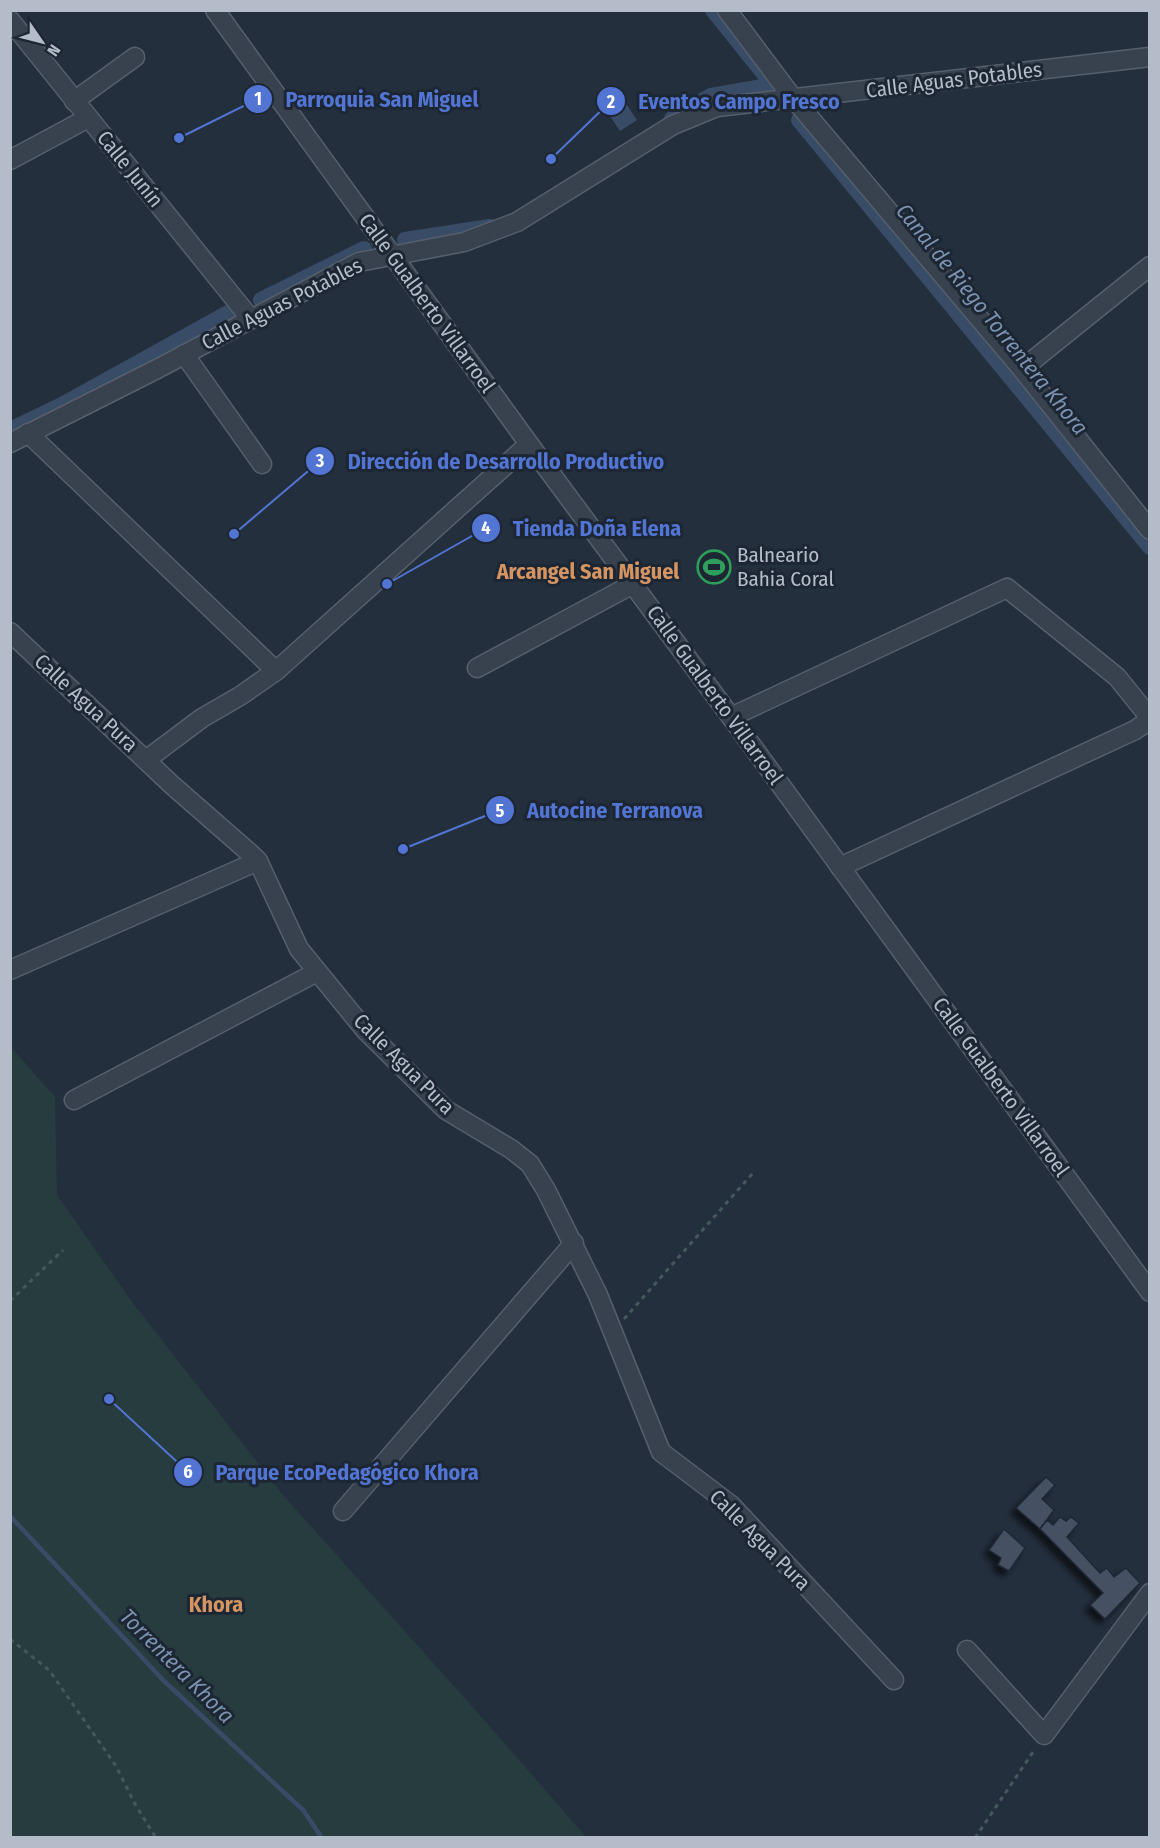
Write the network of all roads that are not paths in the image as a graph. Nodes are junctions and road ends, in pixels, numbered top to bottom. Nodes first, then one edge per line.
1 (215, 10) edge
2 (727, 10) edge
3 (10, 20) edge
4 (135, 57) dead end
5 (1149, 57) edge
6 (793, 98) junction
7 (74, 101) junction
8 (88, 118) junction
9 (10, 160) edge
10 (393, 256) junction
11 (1149, 266) edge
12 (250, 318) junction
13 (184, 354) junction
14 (1022, 369) junction
15 (28, 433) junction
16 (10, 443) edge
17 (529, 444) junction
18 (262, 464) dead end
19 (1149, 531) edge
20 (633, 584) junction
21 (10, 632) edge
22 (477, 668) dead end
23 (276, 671) junction
24 (732, 717) junction
25 (1149, 719) edge
26 (146, 759) junction
27 (258, 861) junction
28 (840, 867) junction
29 (10, 970) edge
30 (318, 972) junction
31 (74, 1100) dead end
32 (574, 1244) junction
33 (1149, 1292) edge
34 (343, 1511) dead end
35 (1149, 1593) edge
36 (967, 1650) dead end
37 (894, 1680) dead end

1 - 10 street, Calle Gualberto Villarroel
2 - 6 street
3 - 7 street, Calle Junín
4 - 7 street
5 - 6 street, Calle Aguas Potables
6 - 10 street, Calle Aguas Potables
6 - 14 street
7 - 8 street, Calle Junín
8 - 9 street
8 - 12 street, Calle Junín
10 - 12 street, Calle Aguas Potables
10 - 17 street, Calle Gualberto Villarroel
11 - 14 street
12 - 13 street, Calle Aguas Potables
13 - 15 street, Calle Aguas Potables
13 - 18 street
14 - 19 street
15 - 16 street, Calle Aguas Potables
15 - 23 street
17 - 20 street, Calle Gualberto Villarroel
17 - 23 street
20 - 22 street
20 - 24 street, Calle Gualberto Villarroel
21 - 26 street, Calle Agua Pura
23 - 26 street
24 - 25 street
24 - 28 street, Calle Gualberto Villarroel
25 - 28 street
26 - 27 street, Calle Agua Pura
27 - 29 street
27 - 30 street, Calle Agua Pura
28 - 33 street, Calle Gualberto Villarroel
30 - 31 street
30 - 32 street, Calle Agua Pura
32 - 34 street
32 - 37 street, Calle Agua Pura
35 - 36 street

